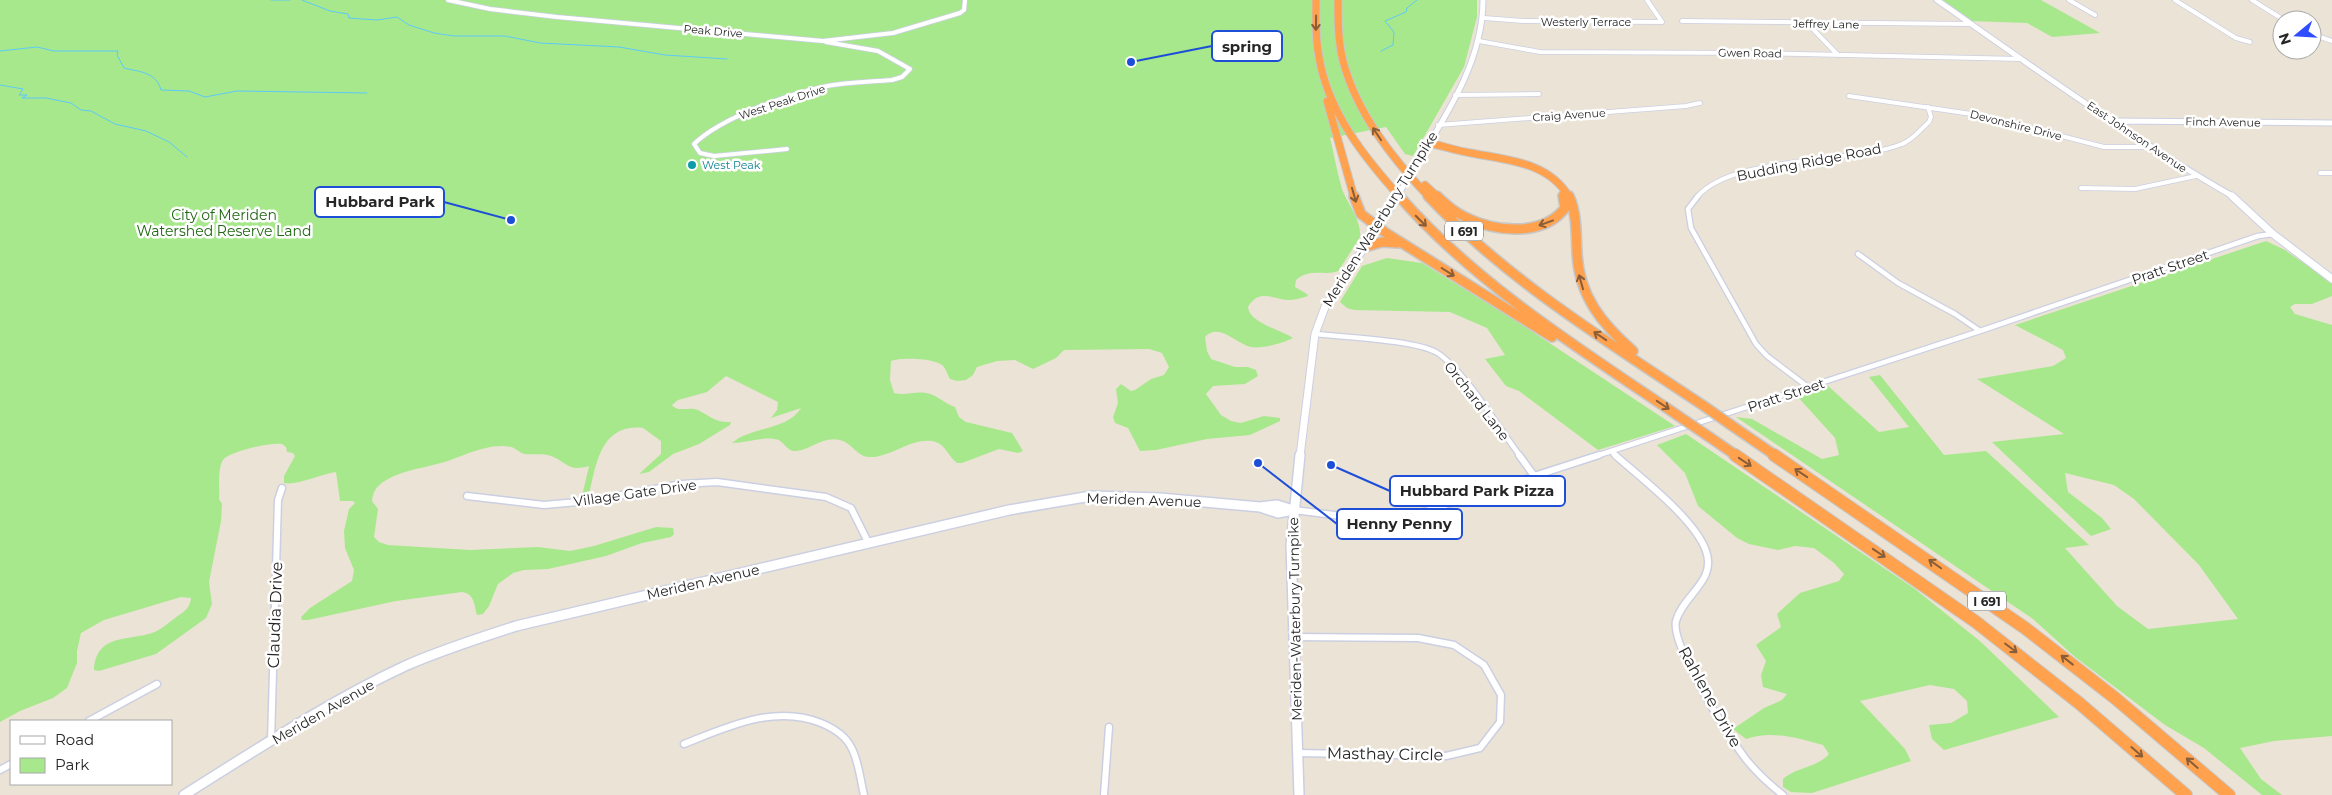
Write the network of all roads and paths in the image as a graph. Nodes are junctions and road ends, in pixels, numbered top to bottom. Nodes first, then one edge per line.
1 (448, 0) edge
2 (965, 0) edge
3 (1316, 0) edge
4 (1338, 0) edge
5 (1483, 0) edge
6 (1646, 0) edge
7 (1937, 0) edge
8 (2069, 0) edge
9 (2175, 0) edge
10 (2252, 0) edge
11 (2272, 12) edge
12 (2095, 15) dead end
13 (1484, 18) junction
14 (1682, 21) dead end
15 (1808, 24) junction
16 (1971, 24) junction
17 (823, 41) junction
18 (1479, 41) junction
19 (2250, 42) dead end
20 (1838, 55) junction
21 (2021, 59) junction
22 (1324, 81) junction
23 (1539, 94) dead end
24 (1455, 95) junction
25 (1849, 96) dead end
26 (1700, 103) dead end
27 (1928, 107) junction
28 (2115, 121) junction
29 (1440, 123) junction
30 (2332, 123) edge
31 (1428, 143) junction
32 (2153, 147) junction
33 (787, 149) dead end
34 (1390, 152) junction
35 (1478, 154) junction
36 (2320, 173) dead end
37 (2332, 173) edge
38 (2196, 176) junction
39 (2081, 188) dead end
40 (1378, 227) junction
41 (2273, 234) junction
42 (1403, 244) junction
43 (1364, 247) junction
44 (1858, 254) dead end
45 (2332, 280) edge
46 (1980, 331) junction
47 (1315, 334) junction
48 (1808, 387) junction
49 (1684, 393) junction
50 (1648, 395) junction
51 (1612, 452) junction
52 (1535, 478) junction
53 (282, 488) dead end
54 (467, 496) dead end
55 (1293, 510) junction
56 (868, 542) junction
57 (1293, 637) junction
58 (157, 684) dead end
59 (90, 720) edge
60 (1109, 727) dead end
61 (271, 742) junction
62 (684, 744) dead end
63 (1298, 753) junction
64 (184, 795) edge
65 (864, 795) edge
66 (1104, 795) edge
67 (1299, 795) edge
68 (1783, 795) edge
69 (2186, 795) edge
70 (2229, 795) edge

1 - 17 street, Peak Drive
2 - 17 street, Peak Drive
3 -> 22 highway, I 691
34 -> 4 highway, I 691
5 - 13 main road, Meriden-Waterbury Turnpike
6 - 13 street, Westerly Terrace
7 - 16 main road, East Johnson Avenue
8 - 12 street
9 - 19 street
10 - 11 street
13 - 18 main road, Meriden-Waterbury Turnpike
14 - 15 street, Jeffrey Lane
15 - 16 street, Jeffrey Lane
15 - 20 street
16 - 21 main road, East Johnson Avenue
17 - 33 street, West Peak Drive
18 - 20 street, Gwen Road
18 - 24 main road, Meriden-Waterbury Turnpike
20 - 21 street, Gwen Road
21 - 28 main road, East Johnson Avenue
22 -> 40 highway
22 -> 50 highway, I 691
23 - 24 street
24 - 29 main road, Meriden-Waterbury Turnpike
25 - 27 street, Devonshire Drive
26 - 29 street, Craig Avenue
27 - 32 street, Devonshire Drive
27 - 48 street, Budding Ridge Road
28 - 30 main road, Finch Avenue
28 - 32 main road, East Johnson Avenue
29 - 31 main road, Meriden-Waterbury Turnpike
31 - 35 highway
31 - 40 main road, Meriden-Waterbury Turnpike, bridge
32 - 38 main road, East Johnson Avenue
35 -> 34 highway
49 -> 34 highway, I 691
49 -> 35 highway
36 - 37 street
38 - 39 street
38 - 41 main road, East Johnson Avenue
40 - 42 highway
40 - 43 main road, Meriden-Waterbury Turnpike
41 - 45 main road, East Johnson Avenue
41 - 46 street, Pratt Street
42 - 43 highway
42 -> 50 highway
43 - 47 main road, Meriden-Waterbury Turnpike
44 - 46 street
46 - 48 street, Pratt Street
47 - 52 street, Orchard Lane
47 - 55 main road, Meriden-Waterbury Turnpike
48 - 51 street, Pratt Street
70 -> 49 highway, I 691, bridge
50 -> 69 highway, I 691, bridge
51 - 52 street, Pratt Street
51 - 68 street, Rahlene Drive
52 - 55 street, Pratt Street
53 - 61 street, Claudia Drive
54 - 56 street, Village Gate Drive
55 - 56 main road, Meriden Avenue
55 - 57 main road, Meriden-Waterbury Turnpike
56 - 61 main road, Meriden Avenue
57 - 63 main road, Meriden-Waterbury Turnpike
57 - 63 street, Masthay Circle
58 - 59 street
60 - 66 street
61 - 64 main road, Meriden Avenue
62 - 65 street
63 - 67 main road, Meriden-Waterbury Turnpike

